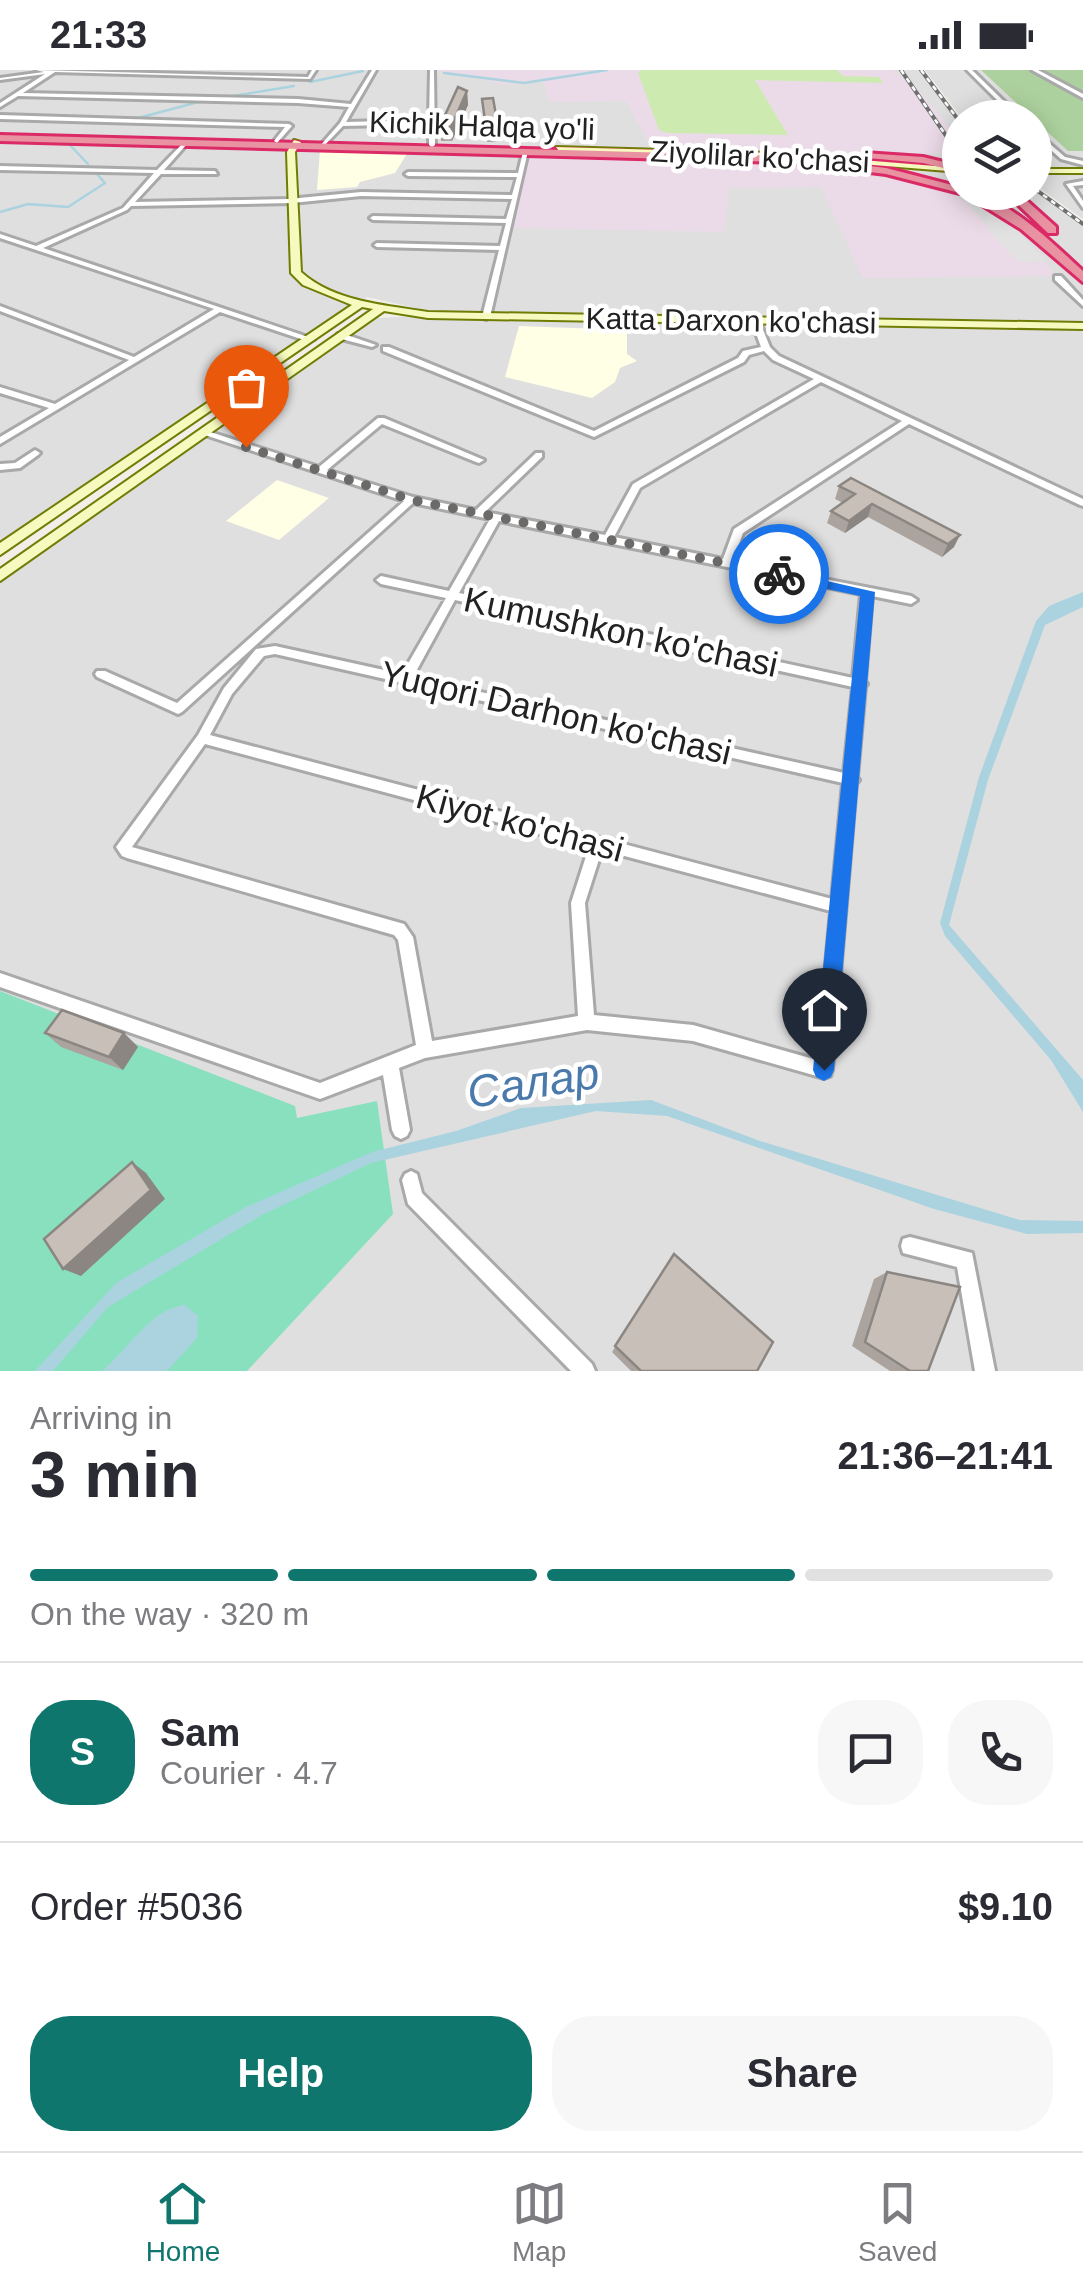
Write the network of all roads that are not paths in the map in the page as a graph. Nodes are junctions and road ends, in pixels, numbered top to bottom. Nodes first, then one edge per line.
1 (38, 70) edge
2 (314, 70) edge
3 (374, 70) edge
4 (432, 70) edge
5 (969, 70) edge
6 (1034, 70) edge
7 (53, 71) edge
8 (0, 79) edge
9 (17, 94) junction
10 (1083, 96) edge
11 (1000, 100) edge
12 (0, 105) edge
13 (353, 106) junction
14 (0, 117) edge
15 (431, 122) junction
16 (342, 124) junction
17 (0, 136) edge
18 (277, 141) junction
19 (185, 143) junction
20 (296, 144) junction
21 (323, 144) junction
22 (432, 146) junction
23 (559, 149) junction
24 (1052, 149) edge
25 (526, 150) junction
26 (787, 160) junction
27 (1083, 164) edge
28 (942, 165) edge
29 (0, 168) edge
30 (942, 169) edge
31 (942, 170) edge
32 (158, 171) junction
33 (216, 173) dead end
34 (408, 174) dead end
35 (518, 175) junction
36 (1052, 175) edge
37 (1083, 177) edge
38 (942, 185) edge
39 (512, 197) junction
40 (292, 200) junction
41 (129, 204) junction
42 (1083, 206) edge
43 (998, 210) edge
44 (1030, 210) edge
45 (373, 218) dead end
46 (506, 221) junction
47 (0, 236) edge
48 (377, 245) dead end
49 (36, 248) junction
50 (500, 248) junction
51 (1083, 258) edge
52 (1058, 278) dead end
53 (1083, 278) edge
54 (360, 304) junction
55 (1083, 304) edge
56 (0, 308) edge
57 (380, 309) junction
58 (218, 310) junction
59 (486, 317) junction
60 (756, 322) junction
61 (1083, 326) edge
62 (342, 336) junction
63 (310, 339) junction
64 (372, 345) dead end
65 (766, 348) junction
66 (386, 349) dead end
67 (133, 359) junction
68 (820, 380) junction
69 (0, 390) edge
70 (53, 406) junction
71 (908, 420) junction
72 (204, 433) junction
73 (0, 441) edge
74 (36, 453) dead end
75 (539, 454) dead end
76 (479, 460) dead end
77 (0, 467) edge
78 (320, 471) junction
79 (110, 475) junction
80 (132, 483) junction
81 (412, 500) junction
82 (1083, 503) edge
83 (477, 514) junction
84 (496, 518) junction
85 (608, 539) junction
86 (2, 547) edge
87 (29, 556) junction
88 (727, 563) junction
89 (0, 576) edge
90 (381, 580) dead end
91 (868, 592) junction
92 (452, 596) junction
93 (912, 600) dead end
94 (101, 674) dead end
95 (406, 678) junction
96 (861, 684) junction
97 (202, 738) junction
98 (852, 780) junction
99 (597, 844) junction
100 (839, 907) junction
101 (0, 980) edge
102 (587, 1022) junction
103 (425, 1050) junction
104 (390, 1065) junction
105 (401, 1130) dead end
106 (410, 1180) dead end
107 (910, 1246) dead end
108 (585, 1371) edge
109 (984, 1371) edge

1 - 7 street
2 - 7 street
3 - 13 street
4 - 15 street
5 - 11 street
6 - 10 street
7 - 8 street
7 - 9 street
9 - 12 street
9 - 13 street
13 - 16 street
14 - 18 street
15 - 16 street
15 - 22 street
16 - 21 street
17 - 18 highway, Kichik Halqa yo'li
17 - 19 highway, Kichik Halqa yo'li
18 - 20 highway, Kichik Halqa yo'li
19 - 20 highway, Kichik Halqa yo'li
19 - 32 street
20 - 21 highway, Kichik Halqa yo'li
20 - 40 main road
21 - 22 highway, Kichik Halqa yo'li
21 - 25 highway, Kichik Halqa yo'li
22 - 25 highway, Kichik Halqa yo'li
23 - 25 highway, Kichik Halqa yo'li
23 - 28 highway, Kichik Halqa yo'li
23 - 30 main road, Ziyolilar ko'chasi
24 - 27 street
25 - 26 highway, Kichik Halqa yo'li
25 - 35 street
26 - 31 main road, Ziyolilar ko'chasi
26 - 38 highway, Kichik Halqa yo'li
29 - 32 street
32 - 33 street
32 - 41 street
34 - 35 street
35 - 39 street
36 - 37 main road
37 - 42 street
39 - 40 street
39 - 46 street
40 - 41 street
40 - 54 main road, Katta Darxon ko'chasi
41 - 49 street
43 - 53 highway
44 - 51 highway
45 - 46 street
46 - 50 street
47 - 49 street
48 - 50 street
49 - 58 street
50 - 59 street
52 - 55 street
54 - 57 main road, Katta Darxon ko'chasi
54 - 63 main road
56 - 67 street
57 - 59 main road, Katta Darxon ko'chasi
57 - 62 main road
58 - 63 street
58 - 67 street
59 - 60 main road, Katta Darxon ko'chasi
60 - 61 main road, Katta Darxon ko'chasi
60 - 65 street
62 - 64 street
62 - 72 main road
63 - 79 main road
65 - 66 street
65 - 68 street
67 - 70 street
68 - 71 street
68 - 85 street
69 - 70 street
70 - 73 street
71 - 82 street
71 - 88 street
72 - 78 street
72 - 80 main road
74 - 77 street
75 - 83 street
76 - 78 street
78 - 81 street
79 - 80 main road
79 - 86 main road
80 - 87 main road
81 - 83 street
81 - 94 street
83 - 84 street
84 - 85 street
84 - 92 street
85 - 88 street
86 - 87 main road
87 - 89 main road
88 - 91 street
90 - 92 street, Kumushkon ko'chasi
91 - 93 street
91 - 96 street
92 - 95 street
92 - 96 street, Kumushkon ko'chasi
95 - 97 street, Yuqori Darhon ko'chasi
95 - 98 street, Yuqori Darhon ko'chasi
96 - 98 street
97 - 99 street, Kiyot ko'chasi
97 - 103 street
98 - 100 street
99 - 100 street, Kiyot ko'chasi
99 - 102 street
100 - 102 street
101 - 104 street
102 - 103 street
103 - 104 street
104 - 105 street
106 - 108 street
107 - 109 street

